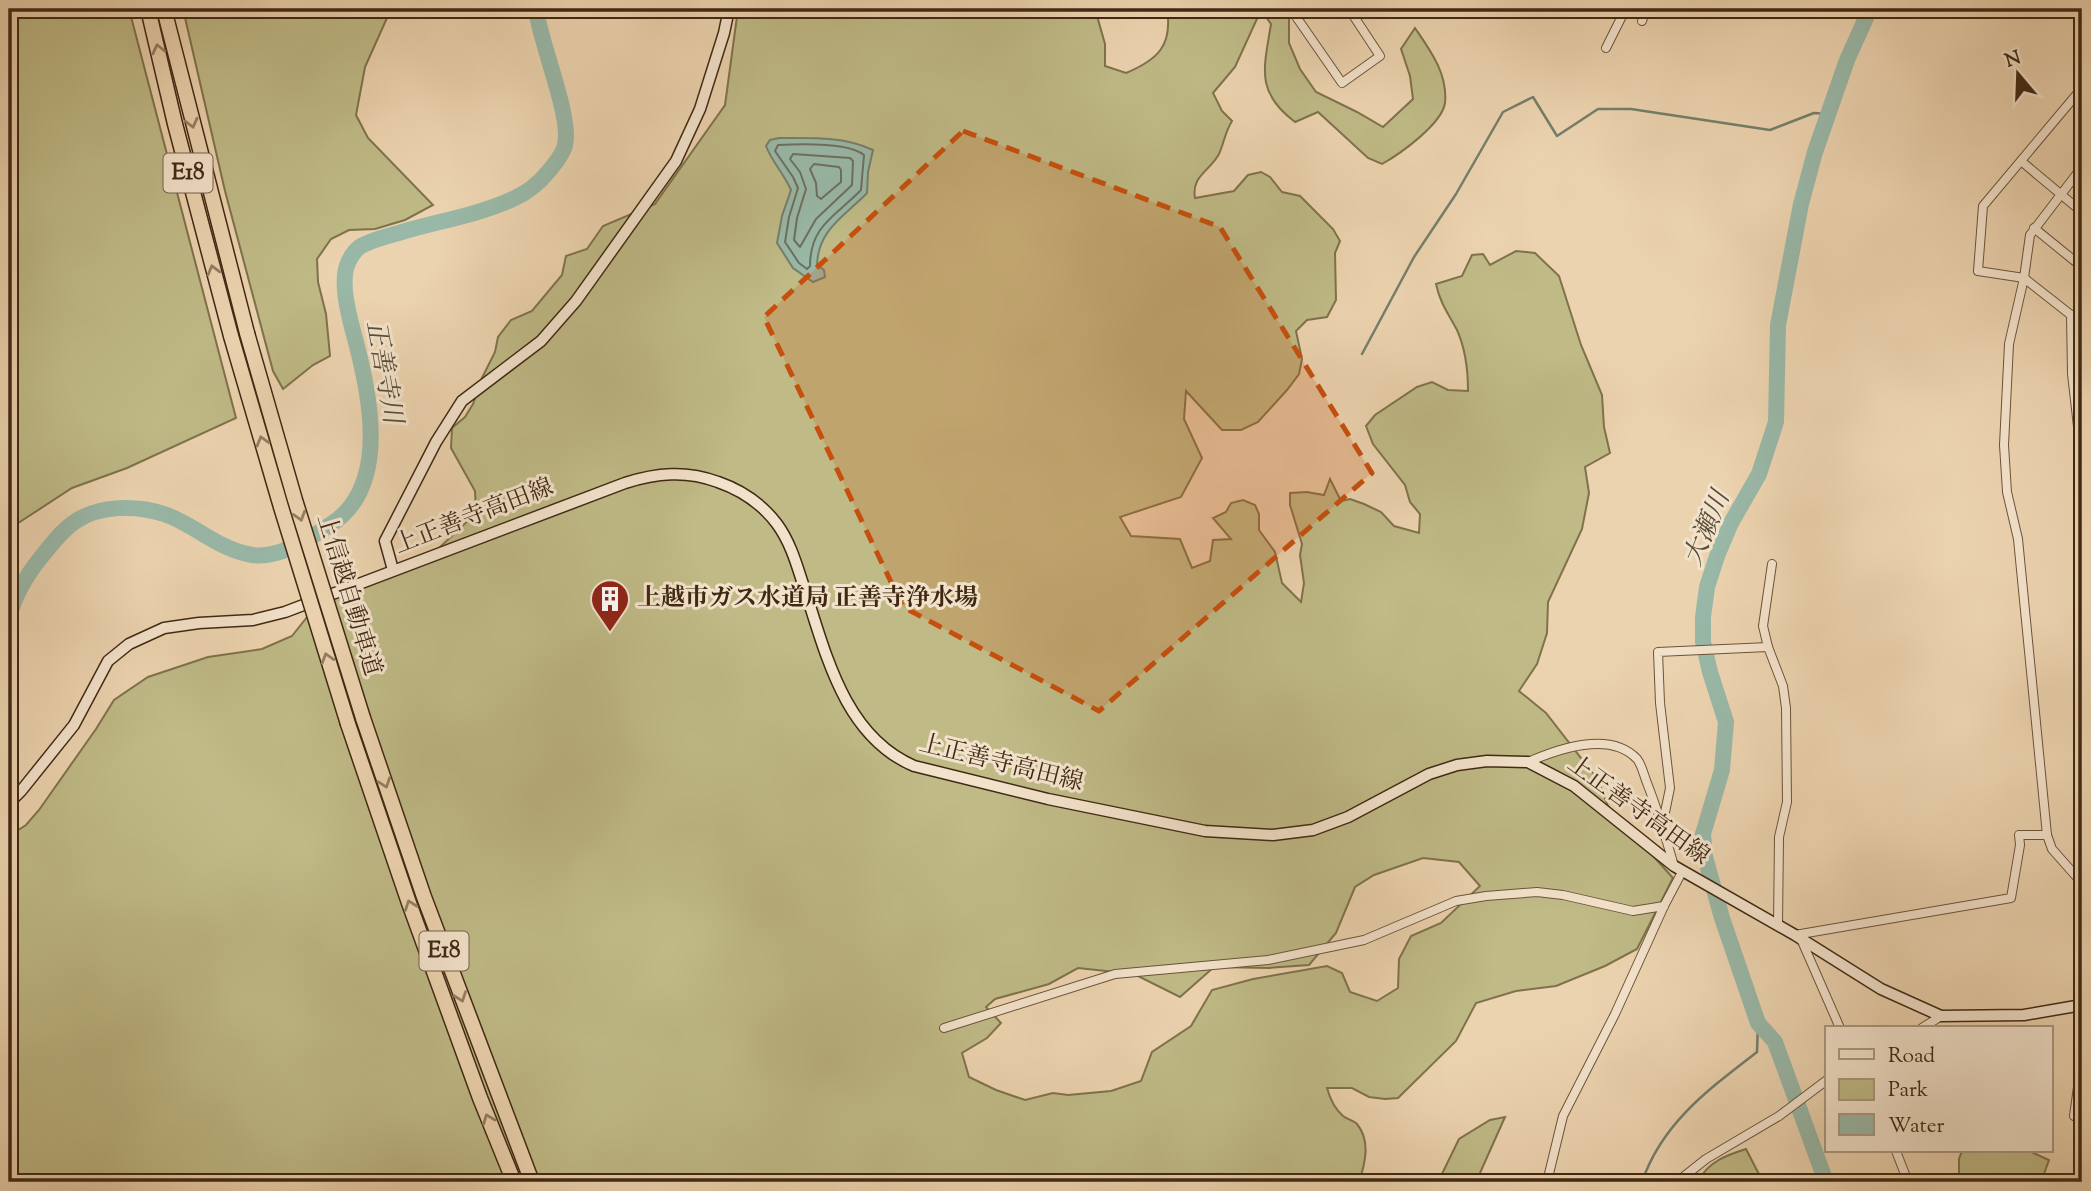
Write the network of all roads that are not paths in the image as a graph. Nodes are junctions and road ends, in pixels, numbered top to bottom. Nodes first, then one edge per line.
1 (148, 9) edge
2 (164, 9) edge
3 (729, 9) edge
4 (1311, 9) edge
5 (1349, 9) edge
6 (1619, 9) edge
7 (1646, 9) edge
8 (1642, 21) dead end
9 (1606, 48) dead end
10 (2082, 88) edge
11 (2021, 161) junction
12 (2082, 167) edge
13 (2061, 195) junction
14 (2082, 212) edge
15 (2034, 228) junction
16 (2082, 267) edge
17 (2024, 278) junction
18 (2070, 315) junction
19 (2082, 315) edge
20 (2082, 444) edge
21 (1772, 564) dead end
22 (393, 570) junction
23 (1768, 647) junction
24 (1528, 762) junction
25 (9, 803) edge
26 (1663, 822) junction
27 (2047, 835) junction
28 (1678, 869) junction
29 (2082, 883) edge
30 (1664, 906) junction
31 (1778, 925) junction
32 (1798, 937) junction
33 (2082, 1006) edge
34 (1941, 1016) junction
35 (1839, 1026) edge
36 (1925, 1026) edge
37 (944, 1028) dead end
38 (2082, 1058) edge
39 (1825, 1082) edge
40 (2082, 1119) edge
41 (1896, 1152) edge
42 (514, 1182) edge
43 (532, 1182) edge
44 (1547, 1182) edge
45 (1677, 1182) edge
46 (1908, 1182) edge

42 -> 1 highway, 上信越自動車道 / E18, bridge
2 -> 43 highway, 上信越自動車道 / E18, bridge
3 - 22 main road
4 - 5 street
6 - 9 street
7 - 8 street
10 - 11 street
11 - 13 street
11 - 17 street
12 - 13 street
13 - 14 street
13 - 15 street
15 - 16 street
15 - 17 street
17 - 18 street
17 - 27 street
18 - 19 street
18 - 20 street
21 - 23 street
22 - 24 main road, 上正善寺高田線
22 - 25 main road, 上正善寺高田線
23 - 26 street
23 - 31 street
24 - 26 street
24 - 28 main road, 上正善寺高田線
26 - 28 street
27 - 29 street
27 - 32 street
28 - 30 street
28 - 31 main road, 上正善寺高田線
30 - 37 street
30 - 44 street
31 - 32 main road, 上正善寺高田線
32 - 34 main road, 上正善寺高田線
32 - 35 street
33 - 34 main road, 上正善寺高田線
34 - 36 street
38 - 40 street
39 - 45 street
41 - 46 street

